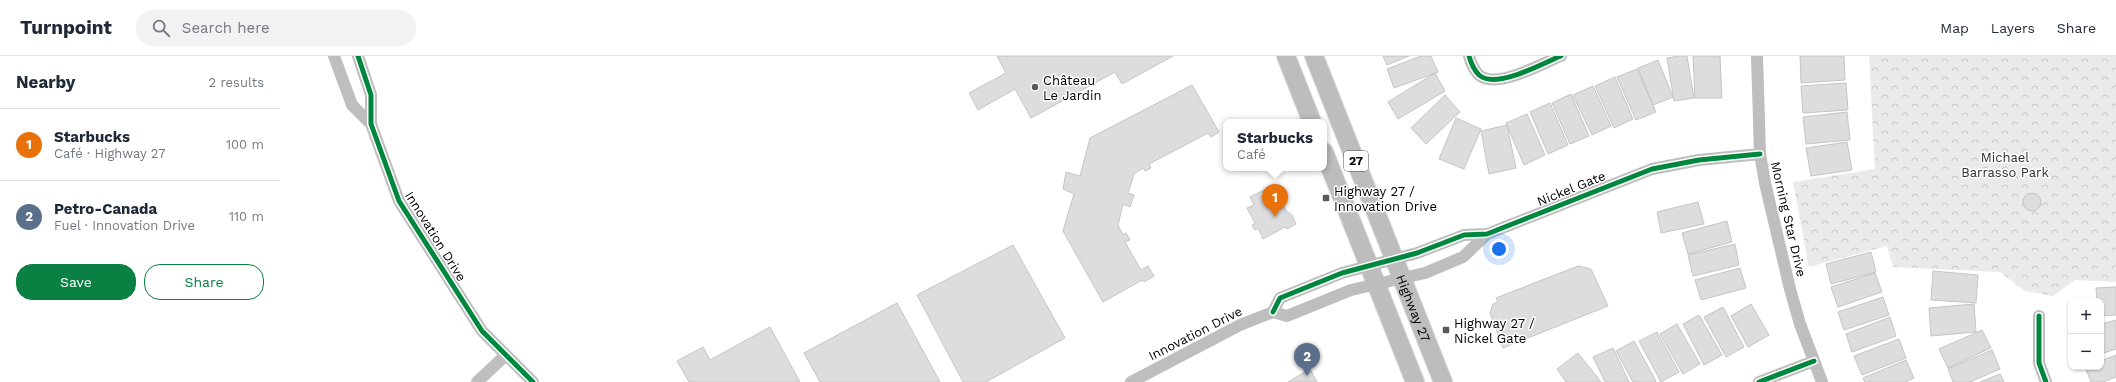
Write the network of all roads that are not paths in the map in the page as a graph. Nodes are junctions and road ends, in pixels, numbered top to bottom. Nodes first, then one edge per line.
1 (334, 56) edge
2 (358, 56) edge
3 (1286, 56) edge
4 (1314, 56) edge
5 (1469, 56) edge
6 (1561, 56) edge
7 (1757, 56) edge
8 (1311, 119) edge
9 (371, 124) junction
10 (1760, 154) junction
11 (1327, 160) edge
12 (1487, 234) junction
13 (1394, 259) junction
14 (1369, 266) junction
15 (1402, 278) junction
16 (1376, 284) junction
17 (1273, 312) junction
18 (2039, 316) dead end
19 (506, 355) junction
20 (1814, 361) junction
21 (477, 382) edge
22 (533, 382) edge
23 (1131, 382) edge
24 (1414, 382) edge
25 (1443, 382) edge
26 (1759, 382) edge
27 (1822, 382) edge
28 (2046, 382) edge

1 - 9 street, Innovation Drive
2 - 9 street, Innovation Drive
3 - 8 main road
4 - 13 main road, Highway 27 / 27
5 - 6 street
7 - 10 street, Morning Star Drive
9 - 19 street, Innovation Drive
10 - 12 street, Nickel Gate
10 - 20 street, Morning Star Drive
11 - 14 main road, Highway 27 / 27
12 - 13 street, Nickel Gate
12 - 15 street, Nickel Gate
13 - 14 street
13 - 15 main road, Highway 27 / 27
14 - 16 main road, Highway 27 / 27
14 - 17 street
15 - 16 street, Nickel Gate
15 - 25 main road, Highway 27 / 27
16 - 17 street, Innovation Drive
16 - 24 main road, Highway 27 / 27
17 - 23 street, Innovation Drive
18 - 28 street
19 - 21 street
19 - 22 street, Innovation Drive
20 - 26 street
20 - 27 street, Morning Star Drive

